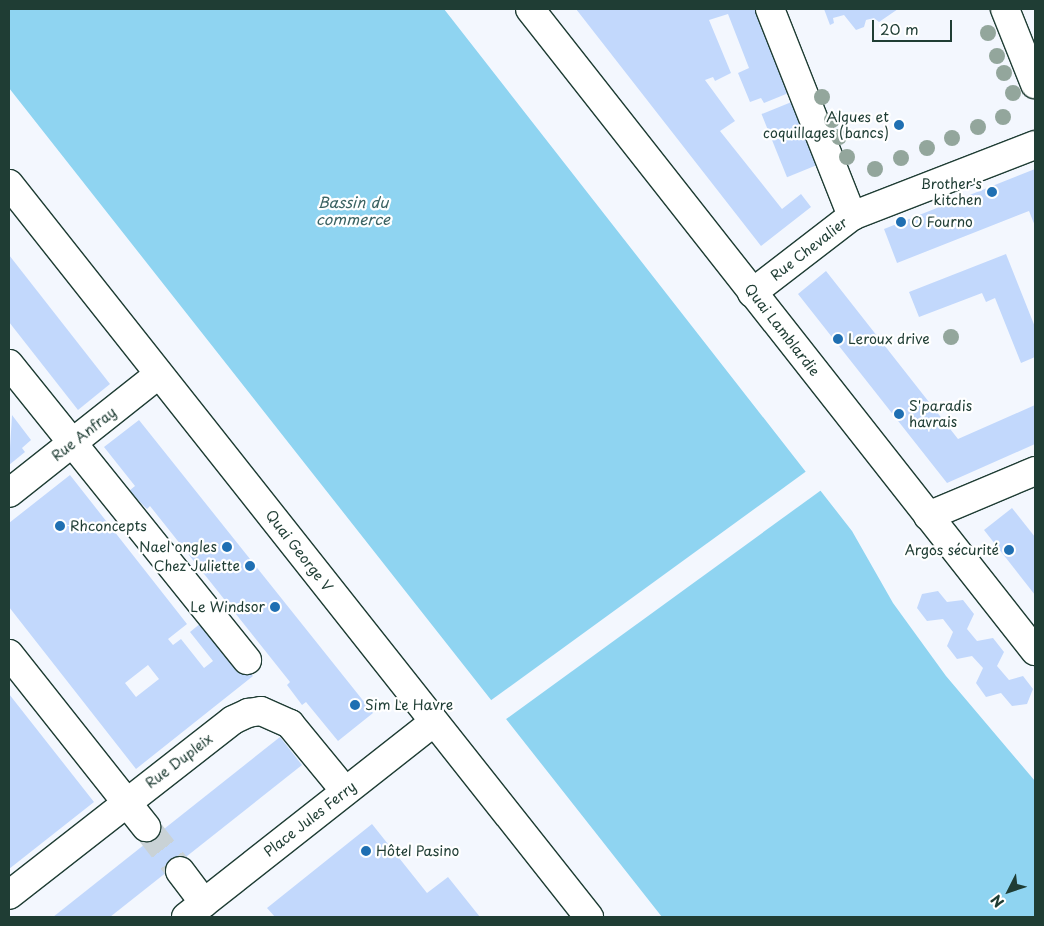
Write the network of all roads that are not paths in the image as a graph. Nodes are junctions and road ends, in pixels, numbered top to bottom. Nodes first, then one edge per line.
1 (530, 9) edge
2 (770, 9) edge
3 (1006, 9) edge
4 (1035, 84) edge
5 (1035, 145) edge
6 (9, 184) edge
7 (852, 216) junction
8 (752, 293) junction
9 (9, 364) edge
10 (160, 374) junction
11 (72, 444) junction
12 (1035, 471) edge
13 (9, 494) edge
14 (928, 516) junction
15 (1035, 651) edge
16 (9, 654) edge
17 (247, 660) dead end
18 (434, 722) junction
19 (345, 791) junction
20 (126, 802) junction
21 (146, 827) tunnel mouth
22 (180, 871) tunnel mouth
23 (9, 895) edge
24 (195, 910) edge
25 (589, 917) edge

1 - 8 street, Quai Lamblardie
2 - 7 street
3 - 4 street
5 - 7 street, Rue Chevalier
6 - 10 street, Quai George V
7 - 8 street, Rue Chevalier
8 - 14 street, Quai Lamblardie
9 - 11 street
10 - 11 street, Rue Anfray
10 - 18 street, Quai George V
11 - 13 street, Rue Anfray
11 - 17 street
12 - 14 street
14 - 15 street, Quai Lamblardie
16 - 20 street
18 - 19 street, Place Jules Ferry
18 - 25 street, Quai George V
19 - 20 street, Rue Dupleix
19 - 24 street, Place Jules Ferry
20 - 21 street
20 - 23 street, Rue Dupleix
22 - 24 street

